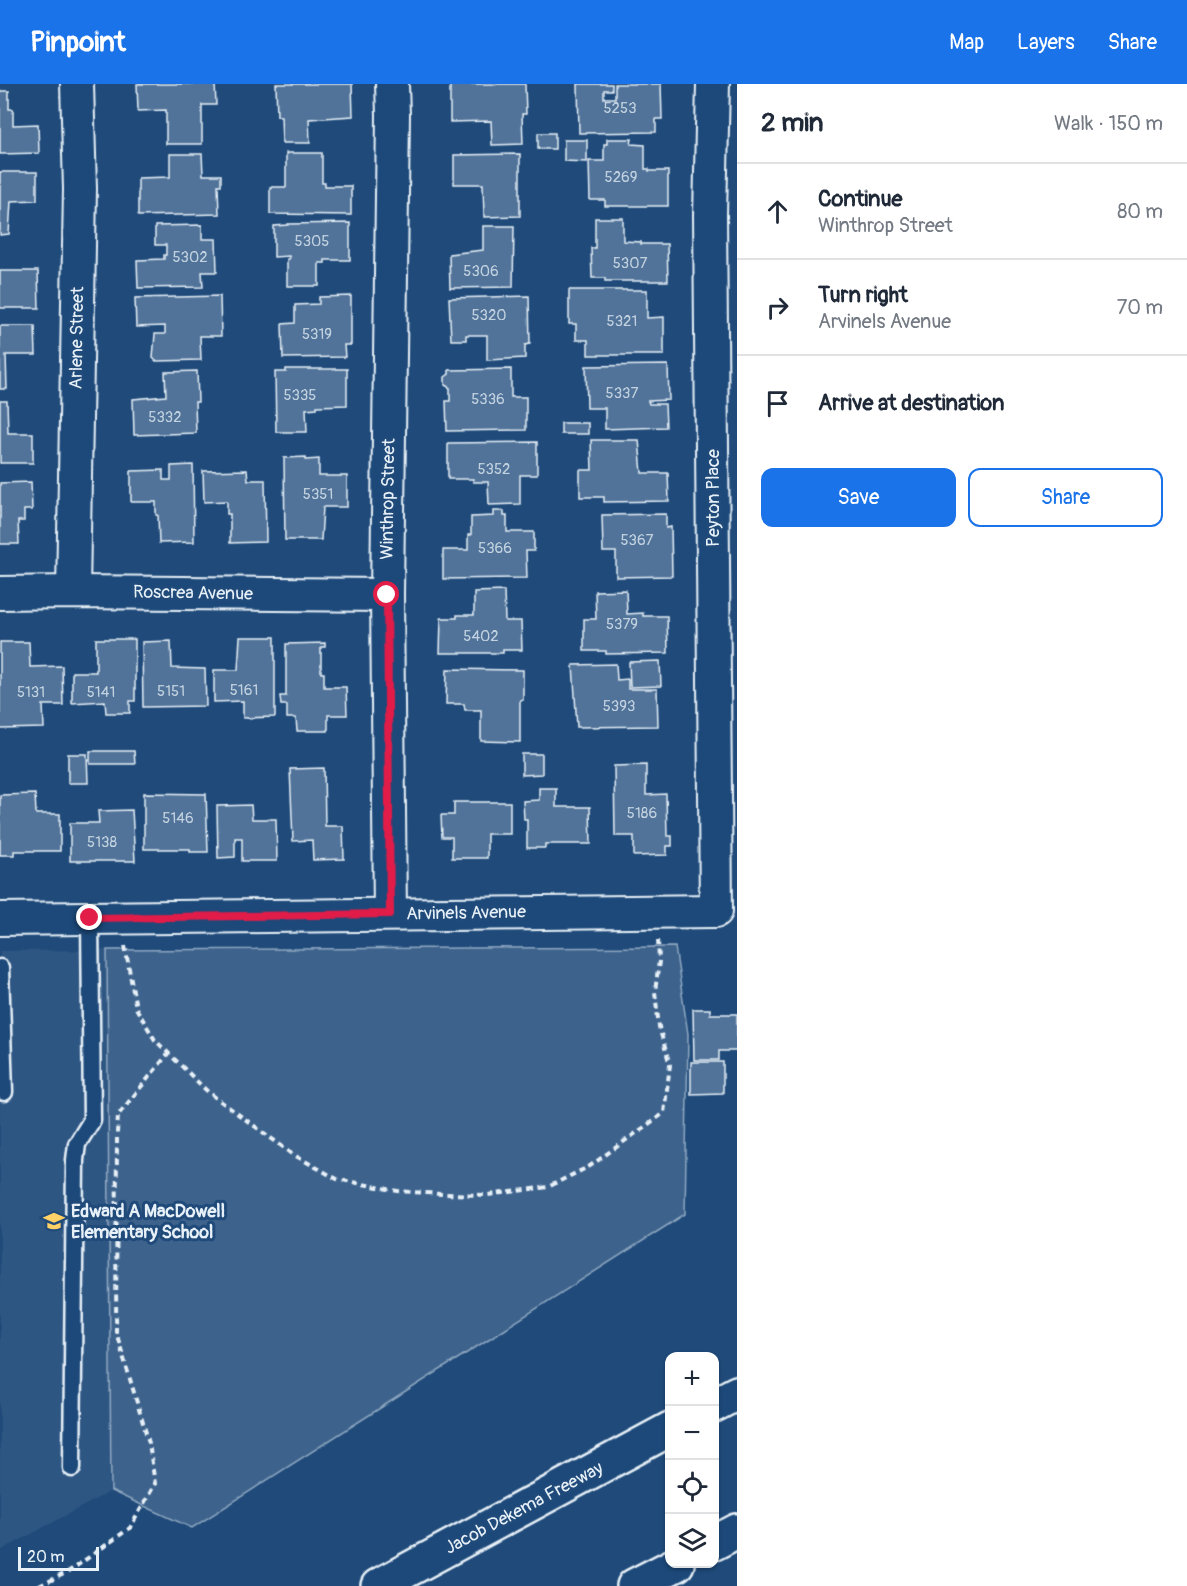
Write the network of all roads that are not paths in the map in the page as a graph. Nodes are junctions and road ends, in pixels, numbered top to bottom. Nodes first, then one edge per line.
1 (77, 84) edge
2 (392, 84) edge
3 (713, 84) edge
4 (724, 216) edge
5 (73, 592) junction
6 (0, 593) edge
7 (387, 595) junction
8 (716, 911) joint
9 (390, 914) junction
10 (90, 918) junction
11 (0, 920) edge
12 (0, 968) edge
13 (4, 1092) dead end
14 (737, 1393) edge
15 (719, 1402) edge
16 (665, 1431) edge
17 (72, 1468) dead end
18 (737, 1531) edge
19 (719, 1540) edge
20 (668, 1568) edge
21 (378, 1586) edge
22 (634, 1586) edge

1 - 5 street, Arlene Street
2 - 7 street, Winthrop Street
3 - 4 street, Peyton Place
4 - 8 street, Peyton Place
5 - 6 street, Roscrea Avenue
5 - 7 street, Roscrea Avenue
7 - 9 street, Winthrop Street
8 - 9 street, Arvinels Avenue
9 - 10 street, Arvinels Avenue
10 - 11 street, Arvinels Avenue
10 - 17 lane
12 - 13 lane
14 - 15 highway
16 - 21 highway, Jacob Dekema Freeway
18 - 19 highway
20 - 22 highway

